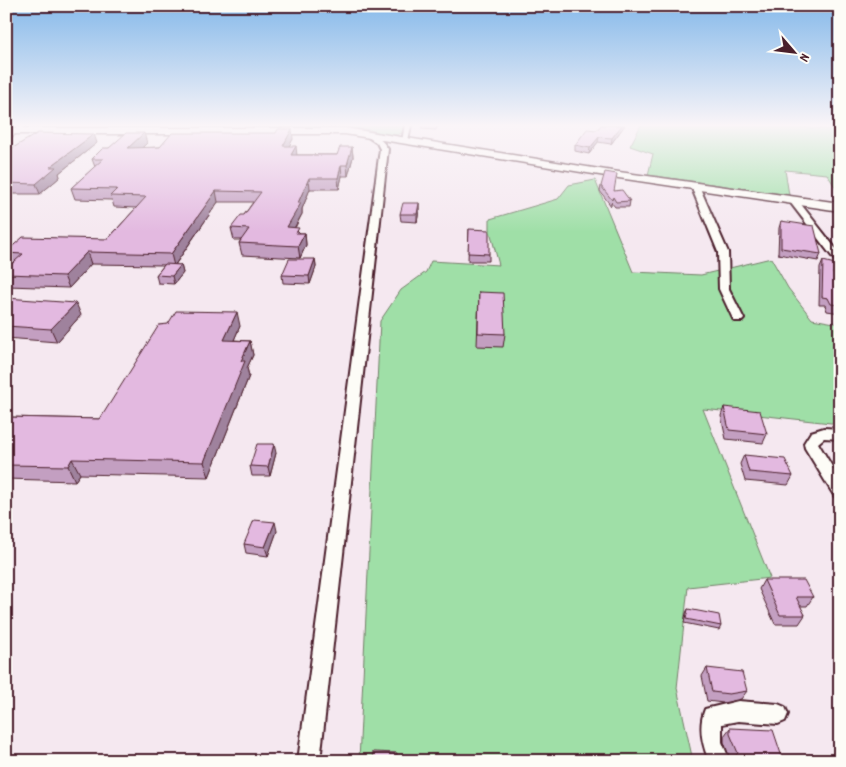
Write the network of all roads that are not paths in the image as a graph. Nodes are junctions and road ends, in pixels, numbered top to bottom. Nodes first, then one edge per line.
1 (383, 161) edge
2 (533, 161) edge
3 (695, 186) junction
4 (793, 200) junction
5 (840, 207) edge
6 (840, 262) edge
7 (738, 319) dead end
8 (840, 434) edge
9 (840, 493) edge
10 (778, 714) dead end
11 (309, 761) edge
12 (720, 761) edge

1 - 11 street
2 - 3 main road
3 - 4 main road
3 - 7 street
4 - 5 main road
4 - 6 street
8 - 9 street
10 - 12 street

